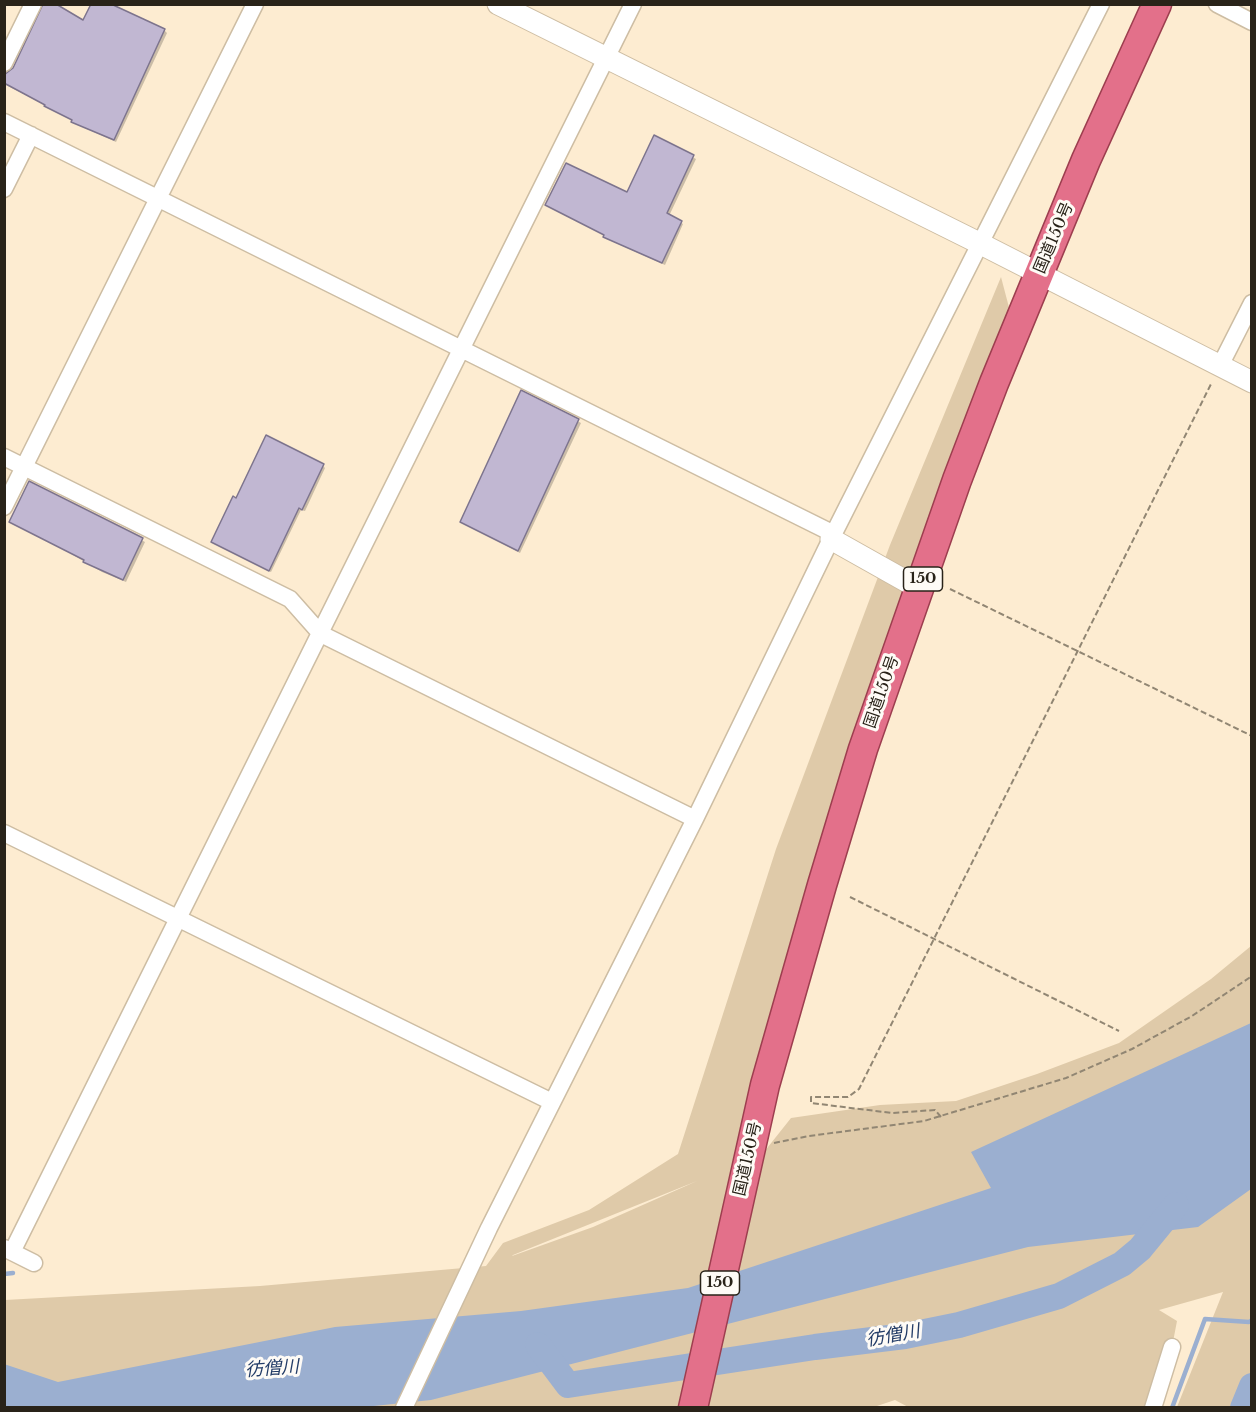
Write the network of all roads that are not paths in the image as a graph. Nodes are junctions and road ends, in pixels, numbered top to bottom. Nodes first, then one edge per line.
1 (33, 4) edge
2 (255, 4) edge
3 (498, 4) edge
4 (633, 4) edge
5 (1101, 4) edge
6 (1157, 4) edge
7 (1217, 4) edge
8 (1251, 22) edge
9 (607, 58) junction
10 (4, 63) edge
11 (4, 122) edge
12 (31, 135) junction
13 (4, 189) edge
14 (159, 198) junction
15 (981, 244) junction
16 (1038, 275) junction
17 (1251, 303) edge
18 (462, 350) junction
19 (1220, 366) junction
20 (1251, 382) edge
21 (4, 457) edge
22 (25, 466) junction
23 (4, 507) edge
24 (832, 536) junction
25 (920, 589) junction
26 (321, 634) junction
27 (695, 819) junction
28 (4, 833) edge
29 (179, 919) junction
30 (552, 1102) junction
31 (8, 1250) edge
32 (34, 1263) dead end
33 (1172, 1347) dead end
34 (694, 1401) edge
35 (404, 1407) edge
36 (1154, 1407) edge

1 - 10 street
2 - 14 street
3 - 9 street
4 - 9 street
5 - 15 street
6 - 16 highway, 国道150号 / 150
7 - 8 street
9 - 15 street
9 - 18 street
11 - 12 street
12 - 13 street
12 - 14 street
14 - 18 street
14 - 22 street
15 - 16 street
15 - 24 street
16 - 19 street
16 - 25 highway, 国道150号 / 150
17 - 19 street
18 - 24 street
18 - 26 street
19 - 20 street
21 - 22 street
22 - 23 street
22 - 26 street
24 - 25 street
24 - 27 street
25 - 34 highway, 国道150号 / 150
26 - 27 street
26 - 29 street
27 - 30 street
28 - 29 street
29 - 30 street
29 - 31 street
30 - 35 street
31 - 32 street
33 - 36 street

